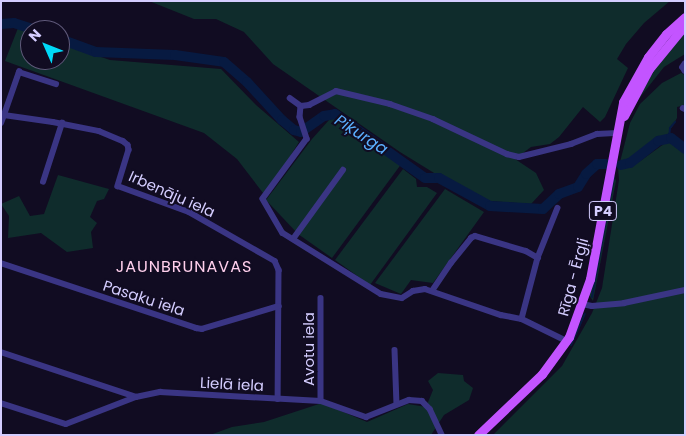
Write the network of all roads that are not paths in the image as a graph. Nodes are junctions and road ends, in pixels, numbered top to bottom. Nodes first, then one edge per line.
1 (685, 13) edge
2 (685, 18) edge
3 (684, 26) edge
4 (666, 34) junction
5 (56, 84) dead end
6 (290, 98) dead end
7 (301, 106) junction
8 (4, 115) junction
9 (621, 120) junction
10 (1, 123) edge
11 (62, 123) junction
12 (618, 134) junction
13 (342, 170) dead end
14 (43, 182) dead end
15 (558, 208) dead end
16 (292, 239) junction
17 (538, 258) junction
18 (1, 263) edge
19 (685, 290) edge
20 (432, 291) junction
21 (321, 298) dead end
22 (582, 304) junction
23 (279, 306) junction
24 (522, 319) junction
25 (567, 341) junction
26 (395, 350) dead end
27 (1, 352) edge
28 (136, 396) junction
29 (278, 399) junction
30 (321, 400) junction
31 (1, 403) edge
32 (397, 404) junction
33 (442, 435) edge
34 (478, 435) edge

1 - 4 main road, P4
2 - 4 main road, Rīga - Ērgļi / P4
3 - 9 main road, Rīga - Ērgļi / P4
4 - 9 main road, Rīga - Ērgļi / P4
5 - 8 street
6 - 7 street
7 - 12 street
7 - 16 street
8 - 10 street
8 - 11 street, Irbenāju iela
9 - 12 main road, Rīga - Ērgļi / P4
11 - 14 street
11 - 23 street, Irbenāju iela
12 - 22 main road, Rīga - Ērgļi / P4
13 - 16 street
15 - 17 street
16 - 20 street
17 - 20 street
17 - 24 street
18 - 23 street, Pasaku iela
19 - 22 street
20 - 24 street
21 - 30 street, Avotu iela
22 - 25 main road, Rīga - Ērgļi / P4
23 - 29 street, Irbenāju iela
24 - 25 street
25 - 34 main road, Rīga - Ērgļi / P4
26 - 32 street
27 - 28 street, Lielā iela
28 - 29 street, Lielā iela
28 - 31 street
29 - 30 street, Lielā iela
30 - 32 street, Lielā iela
32 - 33 street, Lielā iela

